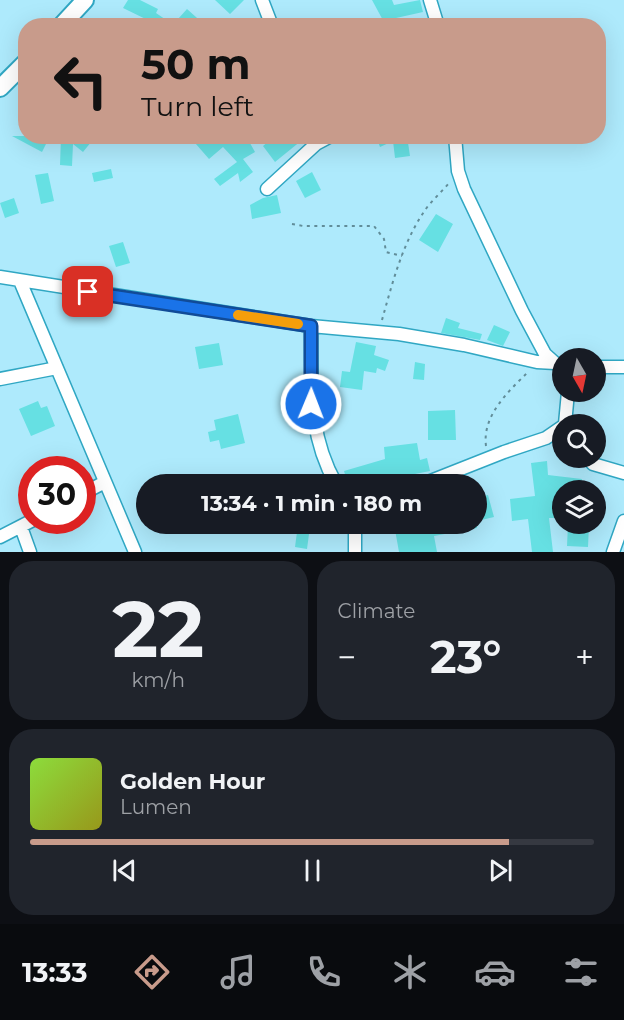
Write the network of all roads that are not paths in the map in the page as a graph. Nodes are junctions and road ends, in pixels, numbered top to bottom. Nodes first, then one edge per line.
1 (85, 0) edge
2 (262, 0) edge
3 (430, 0) edge
4 (68, 18) edge
5 (269, 18) edge
6 (436, 18) edge
7 (18, 70) edge
8 (0, 88) edge
9 (310, 144) edge
10 (456, 144) edge
11 (267, 189) dead end
12 (0, 277) edge
13 (20, 281) junction
14 (311, 326) junction
15 (552, 359) edge
16 (552, 363) edge
17 (606, 367) edge
18 (624, 367) edge
19 (57, 368) junction
20 (0, 379) edge
21 (552, 434) edge
22 (604, 468) edge
23 (624, 473) edge
24 (330, 474) edge
25 (448, 474) edge
26 (105, 482) junction
27 (96, 487) edge
28 (624, 520) edge
29 (18, 528) edge
30 (24, 534) edge
31 (355, 534) edge
32 (0, 537) edge
33 (30, 552) edge
34 (135, 552) edge
35 (355, 552) edge
36 (613, 552) edge

1 - 4 main road
2 - 5 street
3 - 6 street
7 - 8 main road
9 - 11 street
10 - 15 street
12 - 13 street
13 - 14 street
13 - 19 street
14 - 16 street
14 - 24 street
17 - 18 street
19 - 20 street
19 - 26 street
21 - 25 street
22 - 23 street
26 - 27 street
26 - 34 street
28 - 36 street
29 - 32 street
30 - 33 street
31 - 35 street

